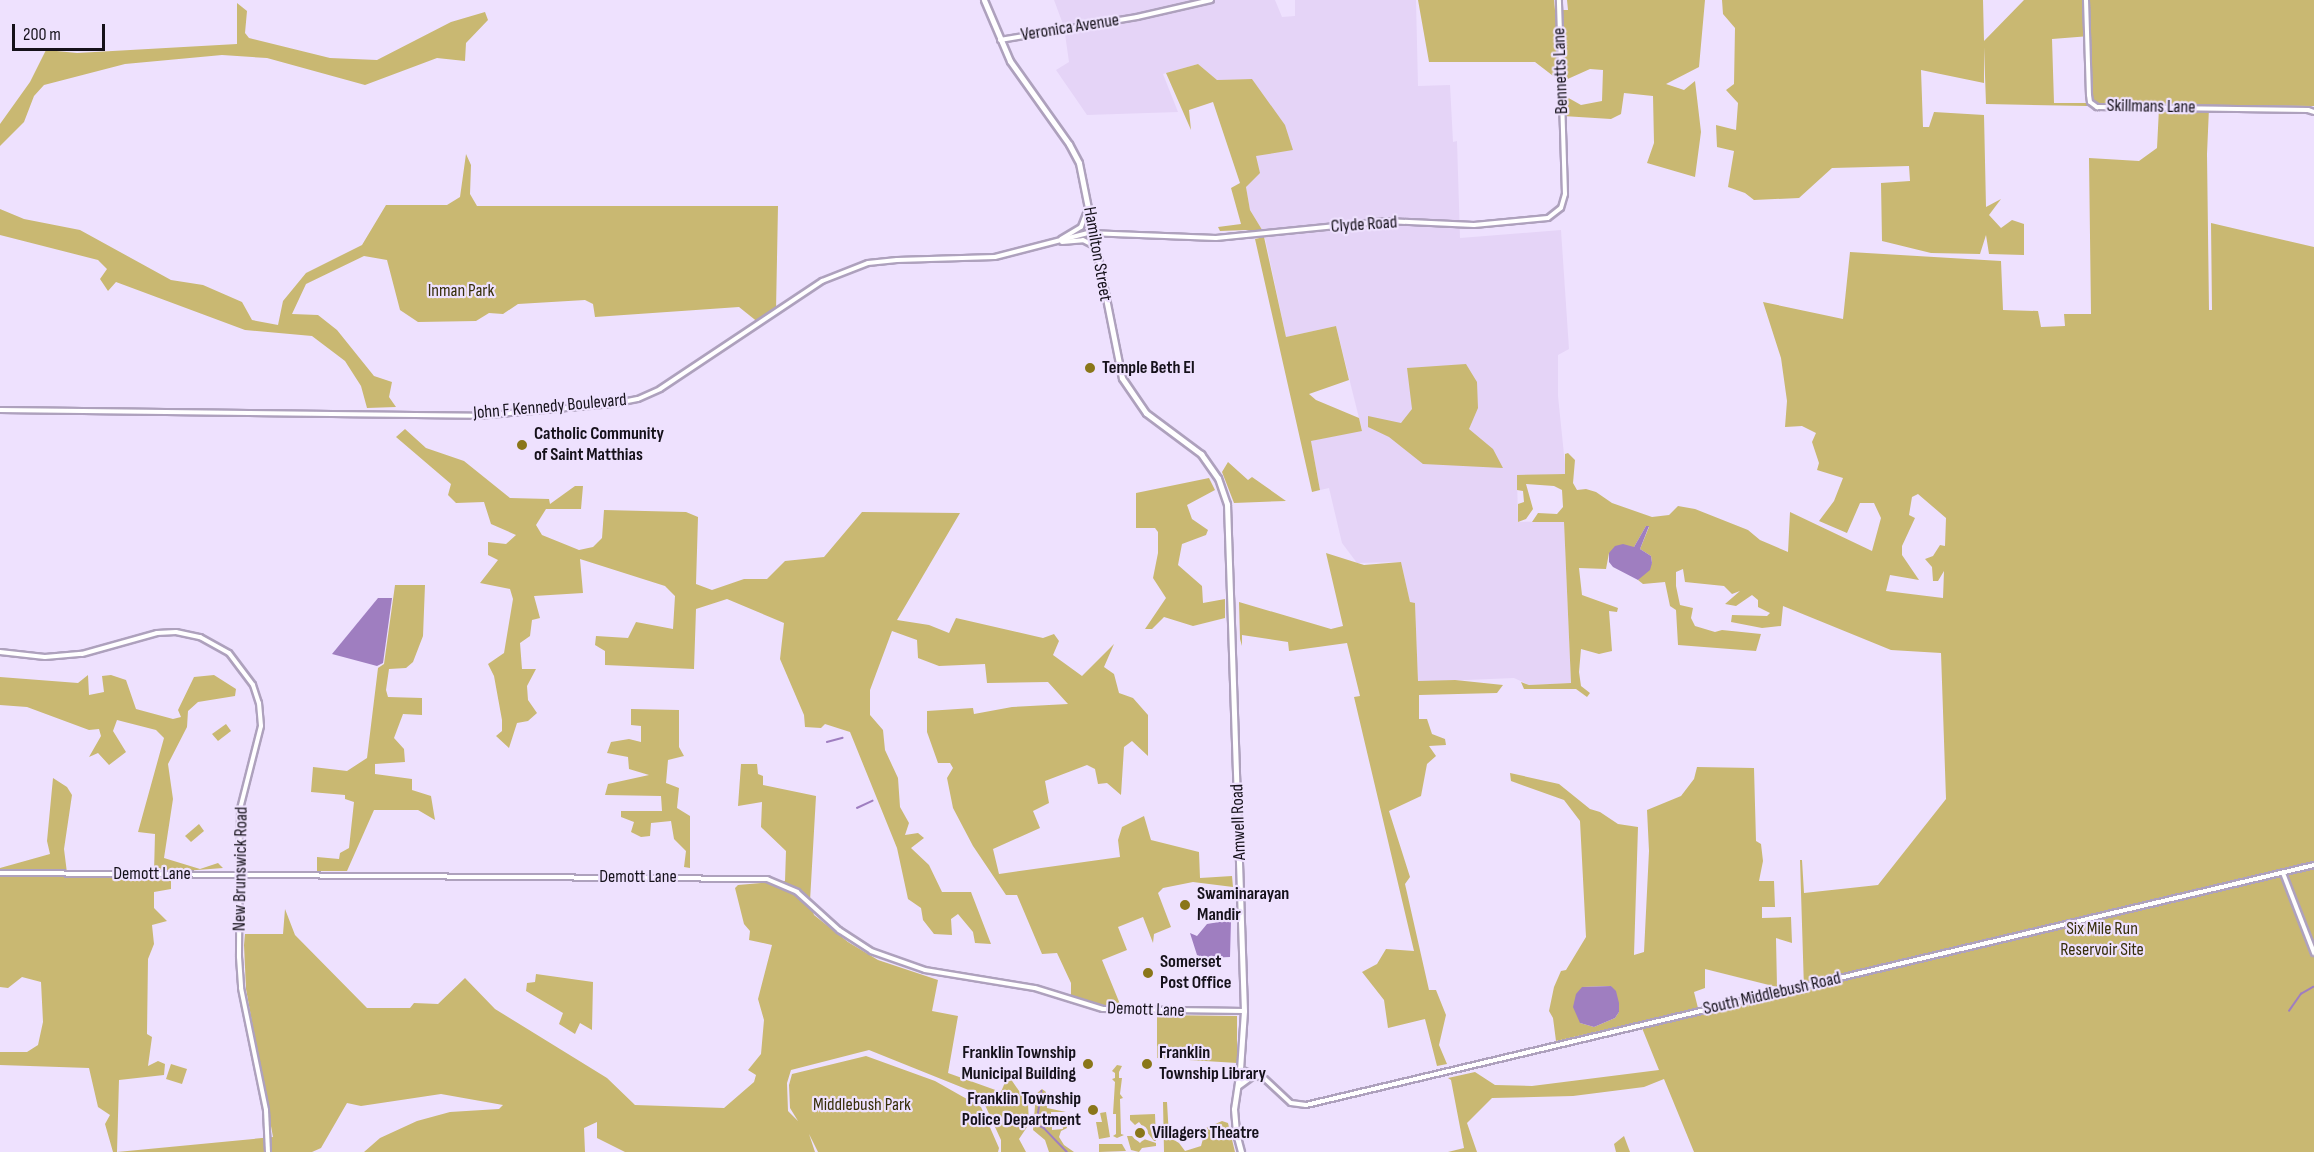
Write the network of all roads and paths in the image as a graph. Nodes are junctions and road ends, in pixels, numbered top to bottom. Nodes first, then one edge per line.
1 (984, 0) edge
2 (1212, 0) edge
3 (1559, 0) edge
4 (2086, 0) edge
5 (999, 40) junction
6 (2314, 112) edge
7 (1564, 141) joint
8 (1089, 205) junction
9 (1095, 233) junction
10 (1050, 244) junction
11 (1096, 248) junction
12 (0, 410) edge
13 (1224, 492) joint
14 (0, 652) edge
15 (2314, 865) edge
16 (0, 873) edge
17 (2283, 873) junction
18 (240, 874) junction
19 (2314, 952) edge
20 (1244, 1011) junction
21 (1240, 1069) junction
22 (1254, 1074) junction
23 (1238, 1087) junction
24 (268, 1152) edge
25 (1241, 1152) edge

1 - 5 main road, Hamilton Street
2 - 5 street, Veronica Avenue
3 - 7 street, Bennetts Lane
4 - 6 street, Skillmans Lane
5 - 8 main road, Hamilton Street
7 - 9 street, Clyde Road
8 - 9 main road, Hamilton Street
8 - 10 street
9 - 10 street, John F Kennedy Boulevard
9 - 11 main road, Hamilton Street
10 - 11 street
10 - 12 street, John F Kennedy Boulevard
11 - 13 main road, Hamilton Street
13 - 20 main road, Amwell Road
14 - 18 street, New Brunswick Road
15 - 17 street, South Middlebush Road
16 - 18 street, Demott Lane
17 - 19 street
17 - 22 street, South Middlebush Road
18 - 20 street, Demott Lane
18 - 24 street, New Brunswick Road
20 - 21 main road, Amwell Road
21 - 22 street, South Middlebush Road
21 - 23 main road, Amwell Road
22 - 23 main road
23 - 25 main road, Amwell Road

